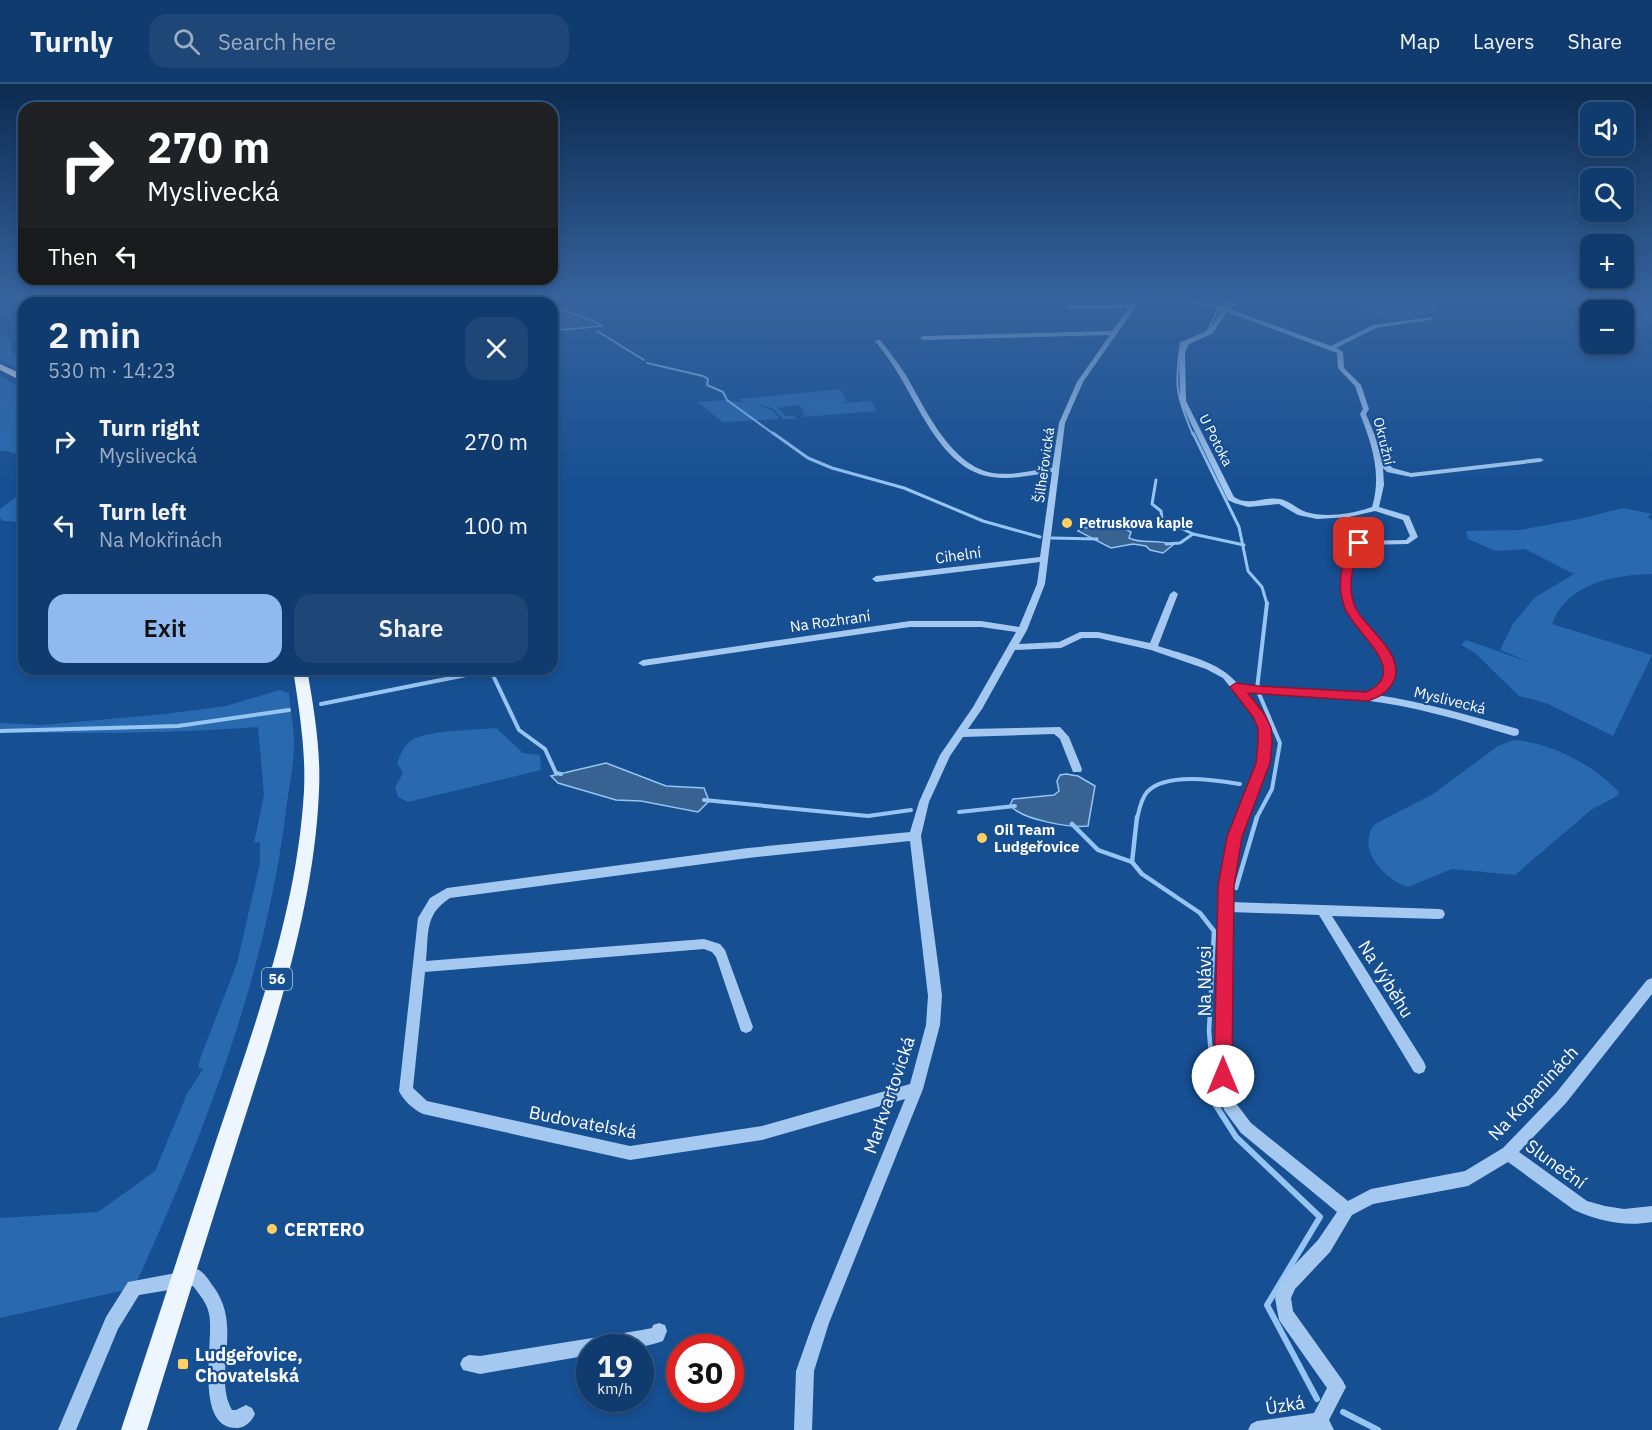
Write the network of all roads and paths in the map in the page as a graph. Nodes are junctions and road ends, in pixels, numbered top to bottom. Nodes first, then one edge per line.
1 (892, 362) edge
2 (1094, 362) edge
3 (1183, 362) edge
4 (1341, 362) edge
5 (0, 367) edge
6 (18, 376) edge
7 (1540, 460) dead end
8 (1379, 461) junction
9 (1054, 470) junction
10 (1375, 508) junction
11 (1044, 559) junction
12 (876, 579) dead end
13 (1041, 584) joint
14 (1174, 594) dead end
15 (1022, 630) junction
16 (1153, 646) junction
17 (1013, 647) junction
18 (643, 663) dead end
19 (301, 675) edge
20 (1236, 687) junction
21 (1367, 697) junction
22 (1514, 732) dead end
23 (959, 733) junction
24 (1077, 769) dead end
25 (915, 836) junction
26 (1224, 907) junction
27 (1322, 910) junction
28 (1439, 914) dead end
29 (419, 968) junction
30 (1652, 984) edge
31 (746, 1026) dead end
32 (1419, 1067) dead end
33 (916, 1089) junction
34 (1508, 1153) junction
35 (1347, 1210) junction
36 (1652, 1214) edge
37 (183, 1279) junction
38 (659, 1331) dead end
39 (469, 1364) dead end
40 (246, 1414) dead end
41 (1322, 1425) edge
42 (67, 1430) edge
43 (134, 1430) edge
44 (803, 1430) edge
45 (1257, 1430) edge

1 - 9 street
2 - 9 street, Šilheřovická
3 - 10 street, U Potoka
4 - 8 street, Okružní
5 - 6 main road
7 - 8 street
8 - 10 street, Okružní
9 - 11 street, Šilheřovická
10 - 21 street
11 - 12 street, Cihelní
11 - 13 street, Šilheřovická
13 - 15 street, Markvartovická
14 - 16 street
15 - 17 street, Markvartovická
15 - 18 street, Na Rozhraní
16 - 17 street, Na Návsi
16 - 20 street, Na Návsi
17 - 23 street, Markvartovická
19 - 37 main road, 56
20 - 21 street, Myslivecká
20 - 26 street, Na Návsi
21 - 22 street, Myslivecká
23 - 24 street
23 - 25 street, Markvartovická
25 - 29 street, Budovatelská
25 - 33 street, Markvartovická
26 - 27 street
26 - 35 street, Na Návsi
27 - 28 street
27 - 32 street, Na Výběhu
29 - 31 street
29 - 33 street, Budovatelská
30 - 34 street, Na Kopaninách
33 - 44 street, Markvartovická
34 - 35 street, Na Kopaninách
34 - 36 street, Sluneční
35 - 41 street
37 - 40 street
37 - 42 street
37 - 43 main road, 56
38 - 39 street
41 - 45 street, Úzká

